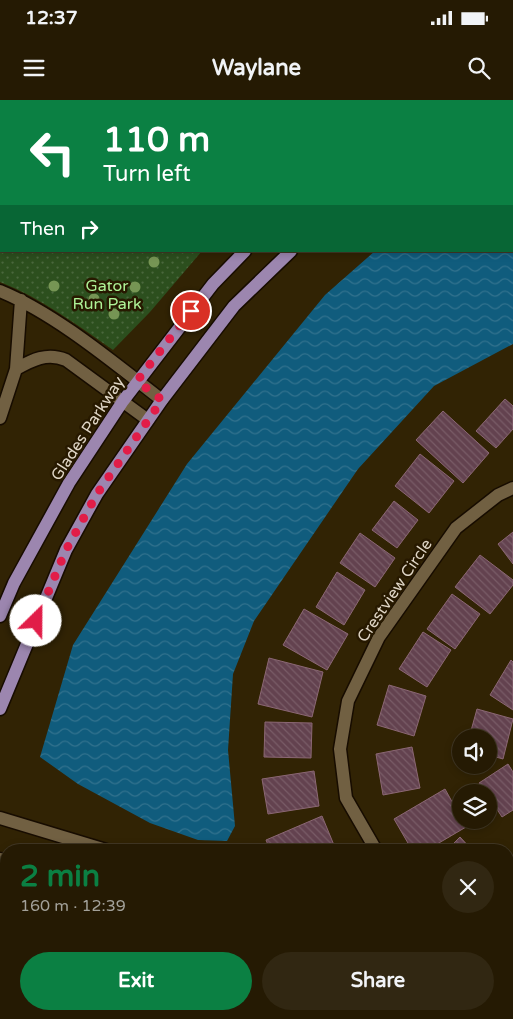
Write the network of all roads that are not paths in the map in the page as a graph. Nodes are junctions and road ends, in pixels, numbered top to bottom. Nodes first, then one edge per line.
1 (244, 252) edge
2 (290, 252) edge
3 (0, 291) edge
4 (21, 300) junction
5 (16, 369) junction
6 (137, 381) junction
7 (162, 400) junction
8 (123, 401) junction
9 (0, 418) edge
10 (148, 420) junction
11 (513, 488) edge
12 (0, 616) edge
13 (0, 709) edge
14 (0, 818) edge
15 (86, 844) edge
16 (373, 844) edge

1 - 6 main road, Glades Parkway
2 - 7 main road
3 - 4 street
4 - 5 street
4 - 6 street
5 - 8 street
5 - 9 street
6 - 7 street
6 - 8 main road, Glades Parkway
7 - 10 main road
8 - 10 street
8 - 12 main road, Glades Parkway
10 - 13 main road
11 - 16 street, Crestview Circle
14 - 15 street

